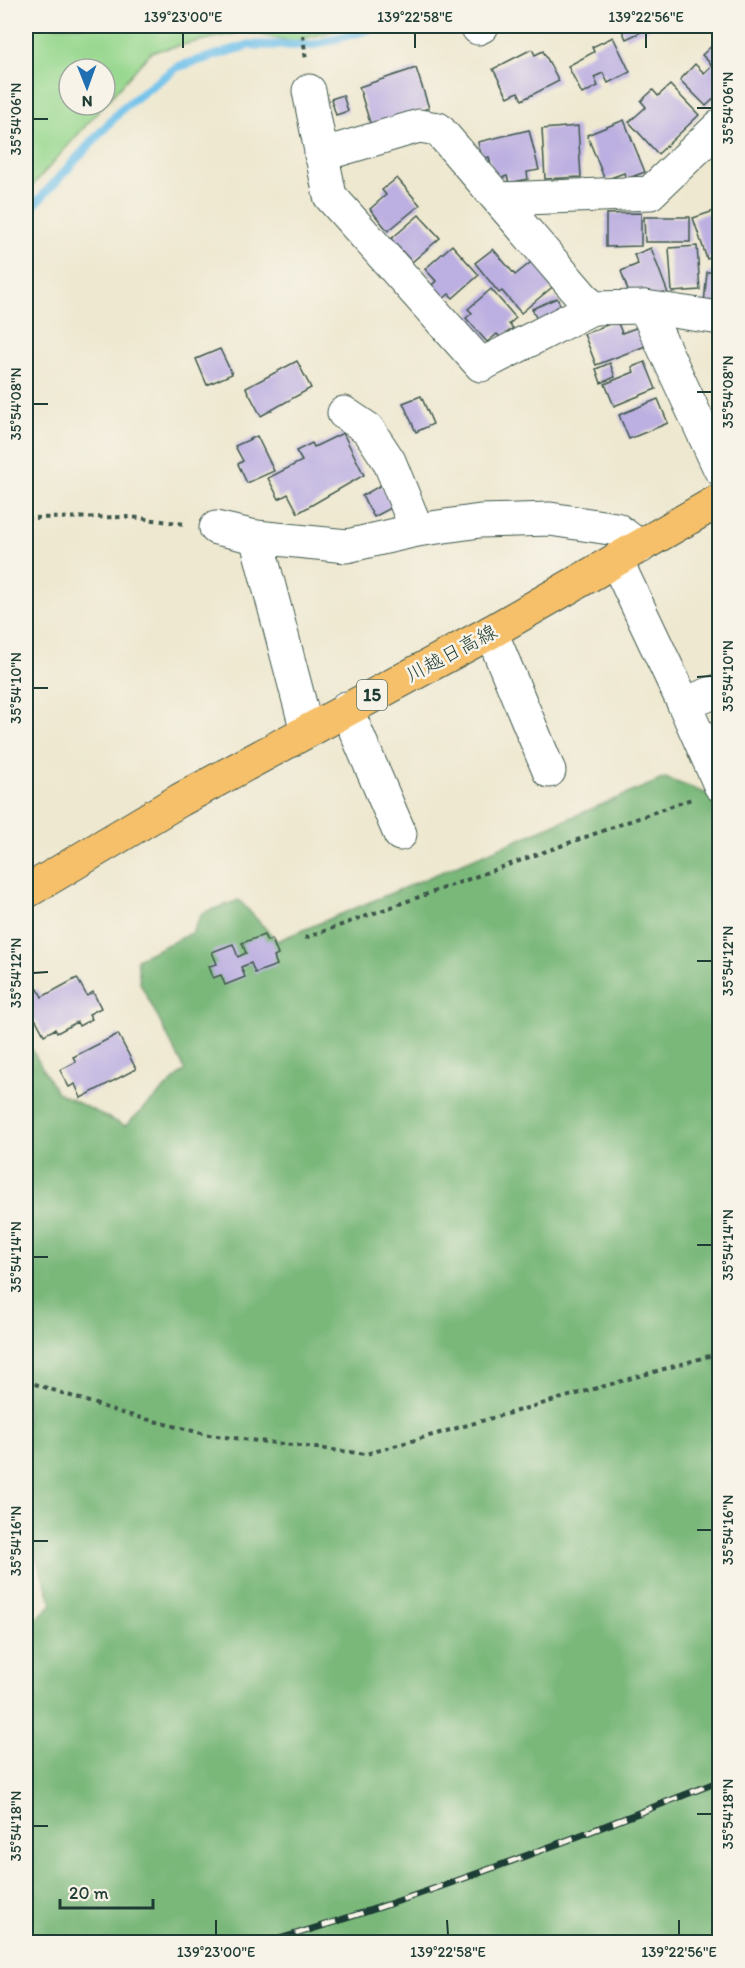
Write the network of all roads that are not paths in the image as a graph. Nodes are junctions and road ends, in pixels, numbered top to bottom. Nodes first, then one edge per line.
1 (309, 91) dead end
2 (719, 127) edge
3 (321, 155) junction
4 (499, 200) junction
5 (645, 307) junction
6 (592, 308) junction
7 (720, 318) edge
8 (344, 412) dead end
9 (720, 469) edge
10 (720, 500) edge
11 (216, 528) road end
12 (417, 530) junction
13 (256, 537) junction
14 (628, 553) junction
15 (491, 632) junction
16 (720, 690) edge
17 (684, 704) junction
18 (346, 708) junction
19 (307, 731) junction
20 (549, 771) dead end
21 (708, 791) edge
22 (400, 834) dead end
23 (27, 887) edge

1 - 3 street
2 - 4 street
3 - 4 street
3 - 6 street
4 - 6 street
5 - 6 street
5 - 7 street
5 - 9 street
8 - 12 street
10 - 14 main road, 川越日高線 / 15
11 - 13 street
12 - 13 street
12 - 14 street
13 - 19 street
14 - 15 main road, 川越日高線 / 15
14 - 17 street
15 - 18 main road, 川越日高線 / 15
15 - 20 street
16 - 17 street
17 - 21 street
18 - 19 main road, 川越日高線 / 15
18 - 22 street
19 - 23 main road, 川越日高線 / 15

